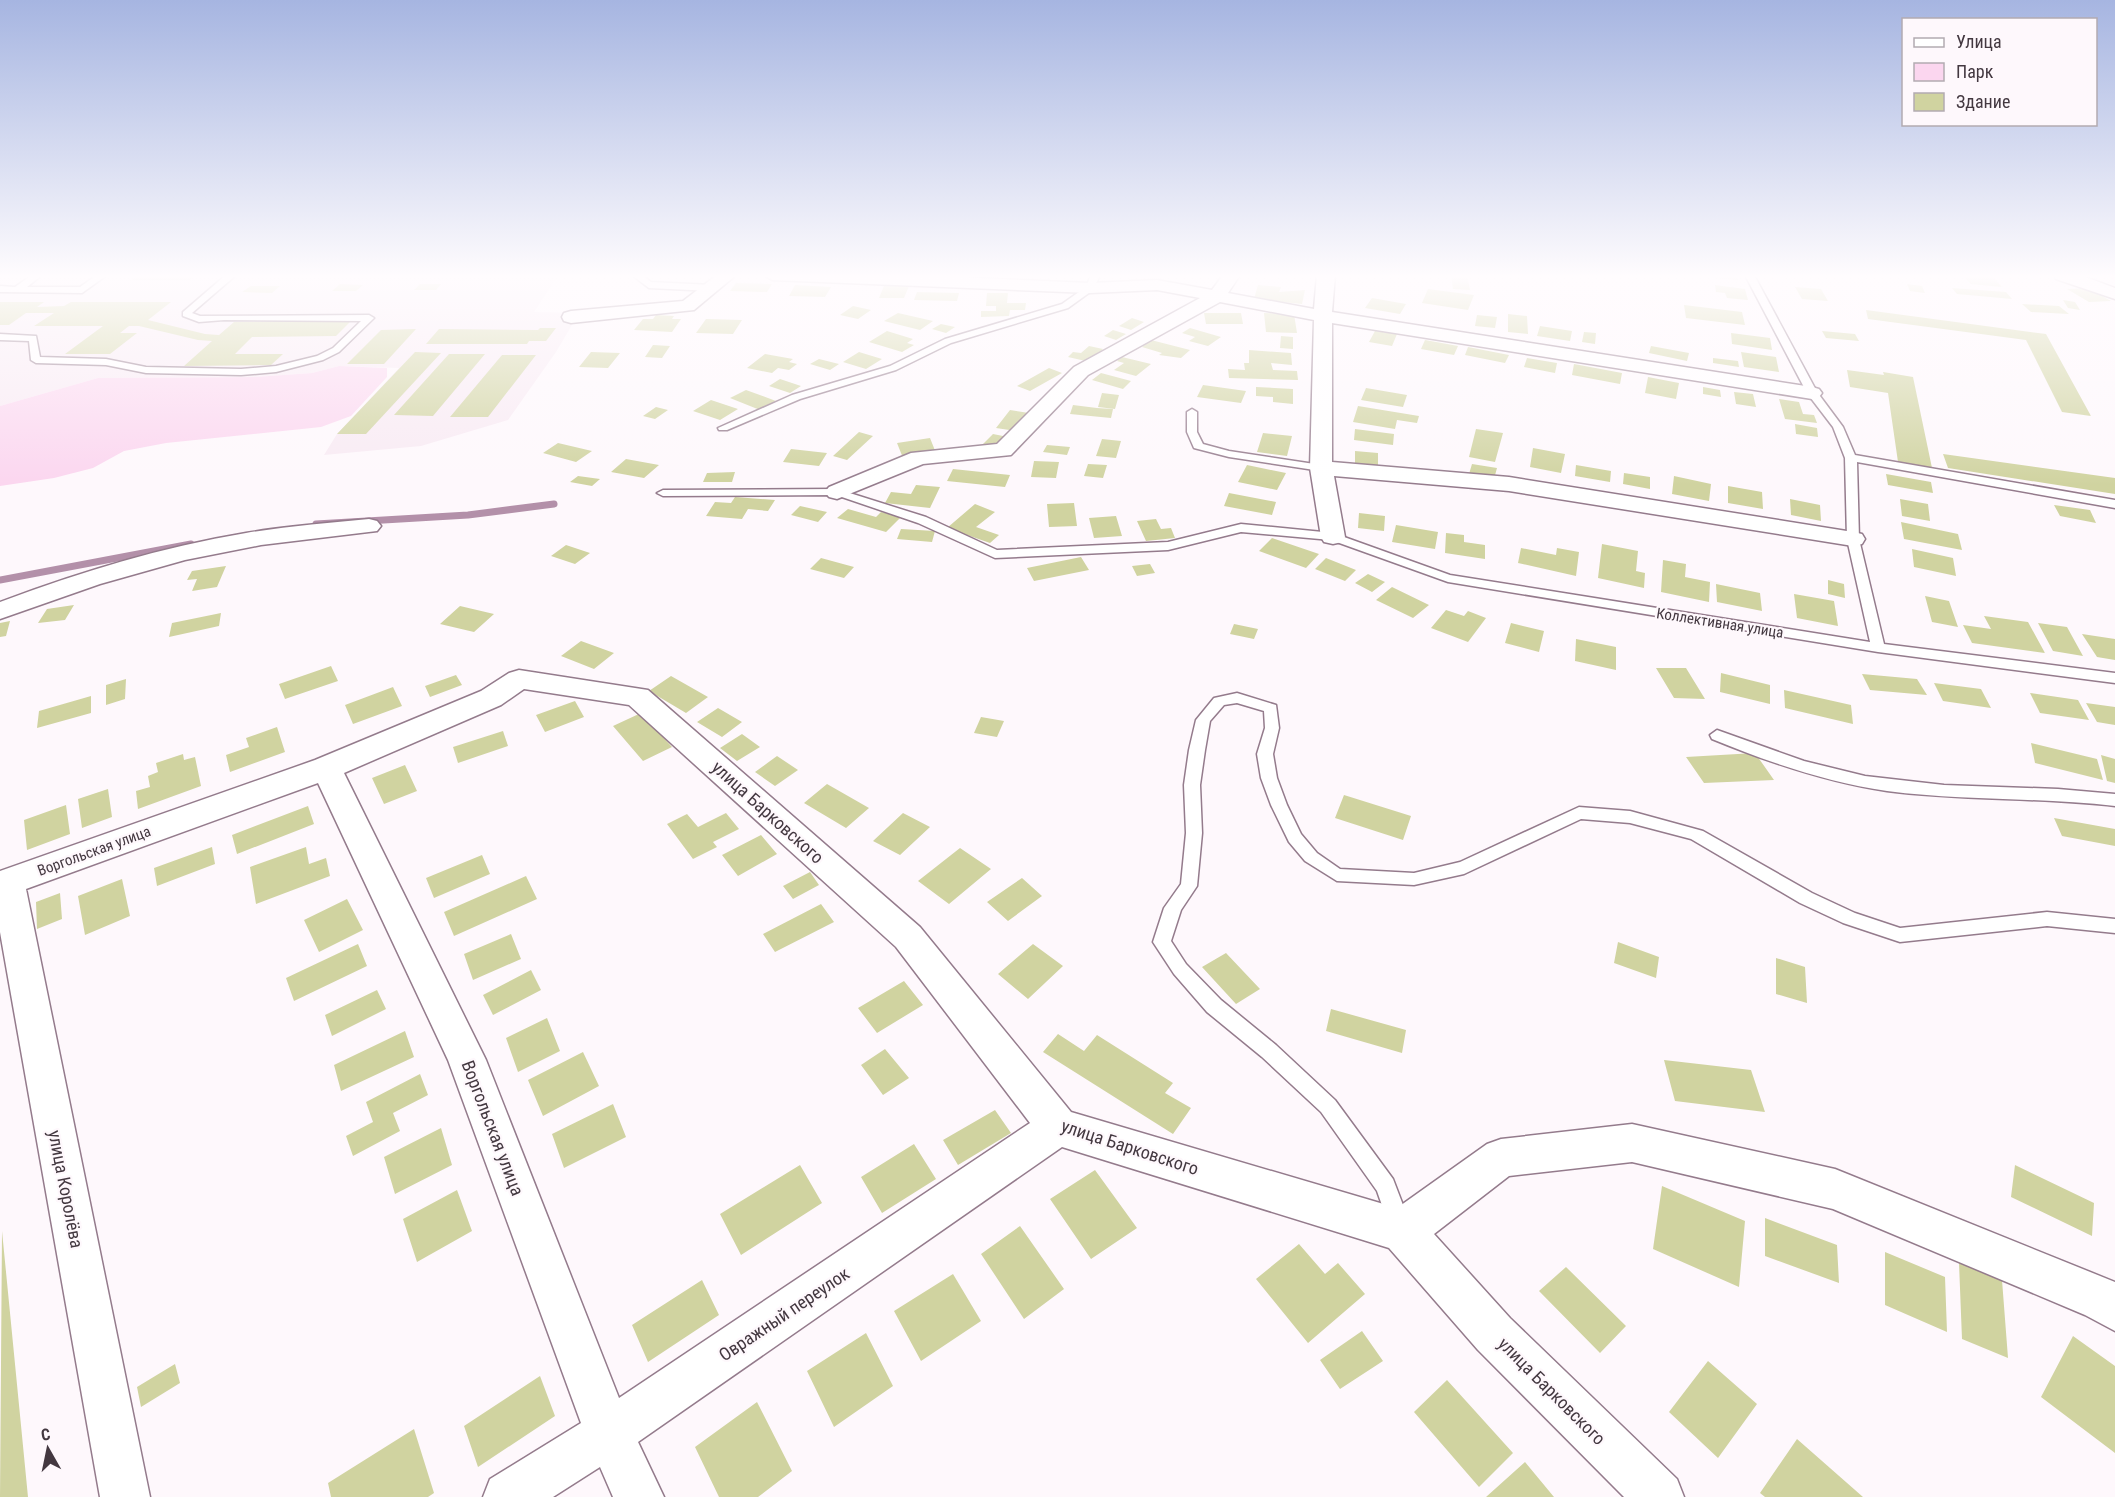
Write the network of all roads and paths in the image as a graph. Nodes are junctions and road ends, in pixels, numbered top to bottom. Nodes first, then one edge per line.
1 (34, 345) edge
2 (341, 345) edge
3 (940, 345) edge
4 (1129, 345) edge
5 (1323, 345) edge
6 (1506, 345) edge
7 (1786, 345) edge
8 (1812, 393) junction
9 (1192, 411) dead end
10 (723, 428) dead end
11 (1851, 458) junction
12 (1321, 468) junction
13 (837, 492) junction
14 (663, 493) dead end
15 (2115, 504) edge
16 (369, 526) dead end
17 (1333, 537) junction
18 (1854, 539) junction
19 (0, 611) edge
20 (1878, 648) junction
21 (2115, 678) edge
22 (519, 679) joint
23 (1717, 735) dead end
24 (326, 768) junction
25 (2115, 800) edge
26 (4, 879) edge
27 (2115, 926) edge
28 (1058, 1127) junction
29 (1402, 1231) junction
30 (2115, 1308) edge
31 (609, 1433) junction
32 (125, 1497) edge
33 (508, 1497) edge
34 (639, 1497) edge
35 (1659, 1497) edge

1 - 2 lane
3 - 10 lane
4 - 13 street
5 - 12 street
6 - 8 street
7 - 8 lane
8 - 11 lane
9 - 12 lane
11 - 15 lane
11 - 18 lane
12 - 17 street
12 - 18 street
13 - 14 lane, Коллективная улица
13 - 17 lane, Коллективная улица
16 - 19 street
17 - 20 lane, Коллективная улица
18 - 20 lane
20 - 21 lane, Коллективная улица
22 - 24 street, Воргольская улица
22 - 28 street, улица Барковского
23 - 25 lane
24 - 26 street, Воргольская улица
24 - 31 street, Воргольская улица
26 - 32 street, улица Королёва
27 - 29 lane
28 - 29 street, улица Барковского
28 - 31 street, Овражный переулок
29 - 30 street
29 - 35 street, улица Барковского
31 - 33 street, Овражный переулок
31 - 34 street, Воргольская улица

